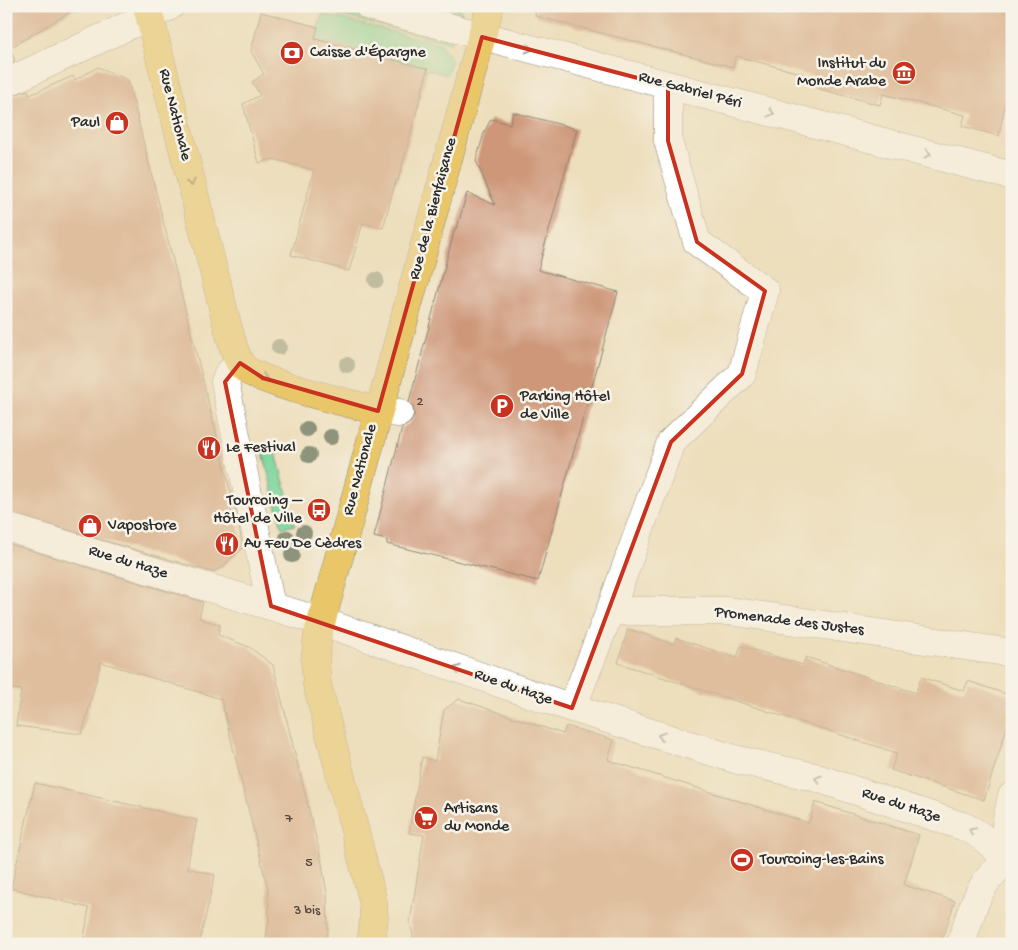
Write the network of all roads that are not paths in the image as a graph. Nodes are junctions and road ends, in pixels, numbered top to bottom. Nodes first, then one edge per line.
1 (368, 6) edge
2 (490, 6) edge
3 (156, 10) edge
4 (482, 37) junction
5 (6, 82) edge
6 (668, 86) junction
7 (1012, 176) edge
8 (240, 363) junction
9 (388, 412) junction
10 (6, 527) edge
11 (270, 606) junction
12 (610, 611) junction
13 (320, 621) junction
14 (1012, 653) edge
15 (572, 708) junction
16 (1012, 796) edge
17 (1010, 861) edge
18 (371, 944) edge
19 (961, 944) edge

1 - 4 street, Rue Gabriel Péri
2 - 4 main road, Rue de la Bienfaisance
3 - 5 street
3 -> 8 main road, Rue Nationale
4 -> 6 street, Rue Gabriel Péri
4 - 9 main road, Rue de la Bienfaisance
6 -> 7 street, Rue Gabriel Péri
6 - 12 street
8 -> 9 main road, Rue Nationale
8 - 11 street
9 - 13 main road, Rue Nationale
10 - 11 street, Rue du Haze
11 - 13 street, Rue du Haze
12 - 14 street, Promenade des Justes
12 - 15 street
15 -> 13 street, Rue du Haze
13 - 18 main road, Rue Nationale
17 -> 15 street, Rue du Haze
16 - 17 street
17 - 19 street

